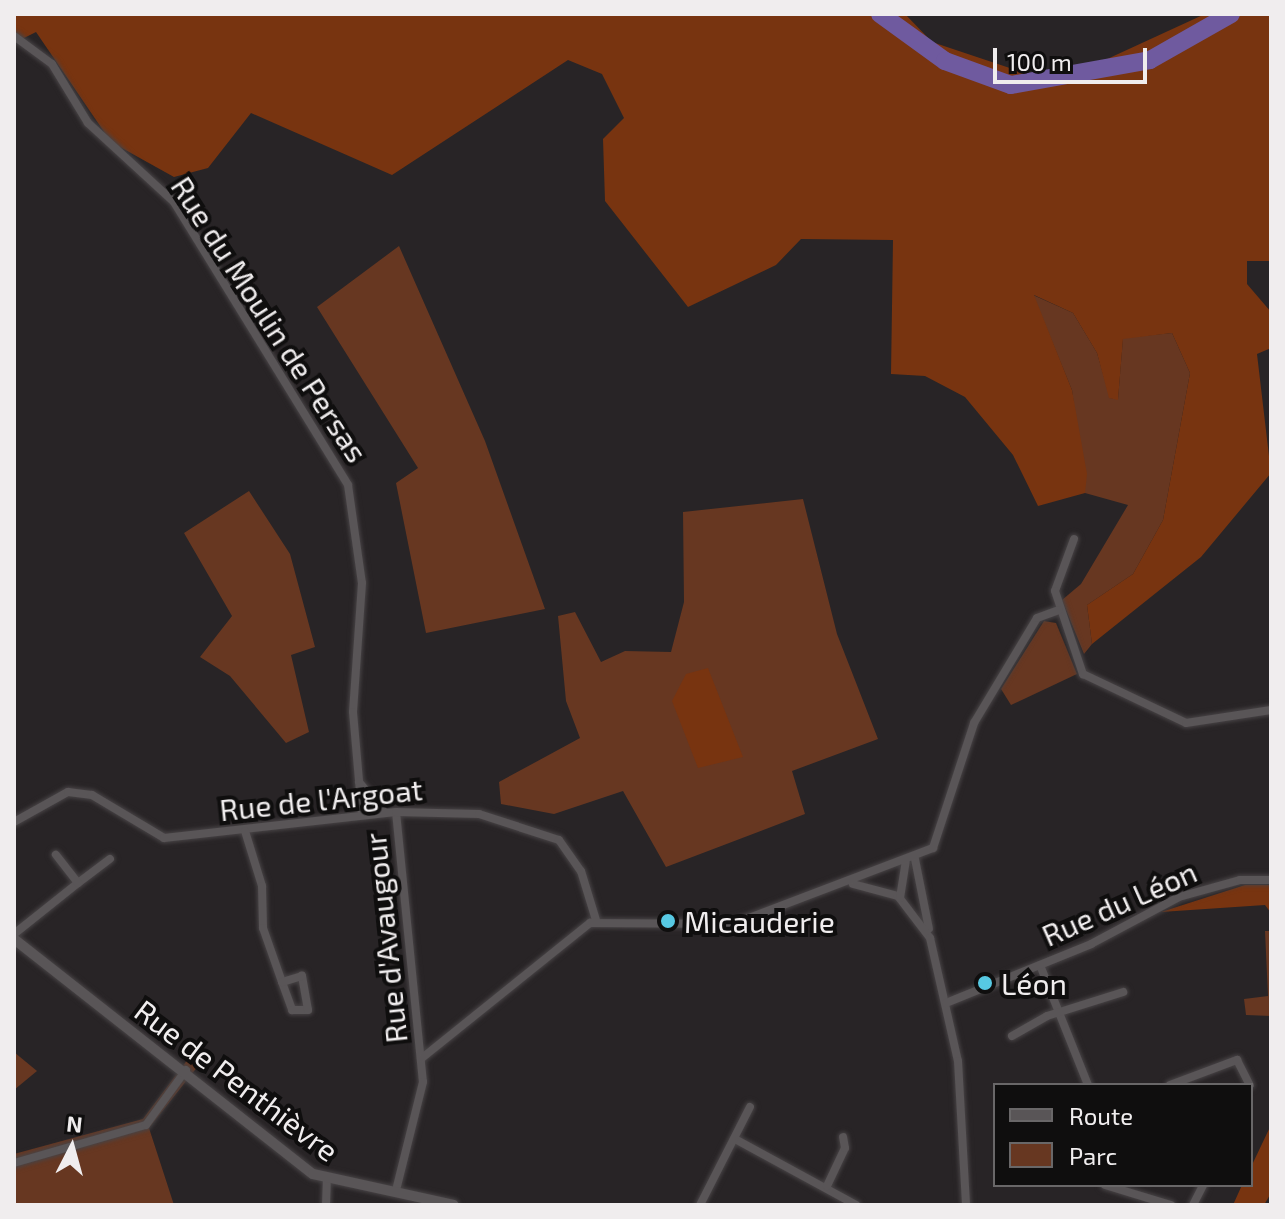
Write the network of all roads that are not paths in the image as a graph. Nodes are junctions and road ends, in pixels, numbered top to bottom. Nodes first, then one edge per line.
1 (14, 36) edge
2 (1074, 539) dead end
3 (1059, 610) junction
4 (1271, 710) edge
5 (359, 781) junction
6 (396, 812) junction
7 (385, 813) junction
8 (362, 815) junction
9 (14, 822) edge
10 (245, 831) junction
11 (56, 855) dead end
12 (110, 859) dead end
13 (910, 861) junction
14 (1271, 880) edge
15 (78, 883) junction
16 (850, 884) junction
17 (900, 898) junction
18 (596, 920) junction
19 (14, 937) edge
20 (930, 938) junction
21 (1040, 965) junction
22 (282, 982) junction
23 (1123, 992) dead end
24 (946, 1003) junction
25 (1058, 1012) junction
26 (1012, 1036) dead end
27 (422, 1058) junction
28 (186, 1070) junction
29 (1087, 1083) edge
30 (1175, 1083) edge
31 (1249, 1083) edge
32 (750, 1107) dead end
33 (843, 1137) dead end
34 (735, 1139) junction
35 (14, 1163) edge
36 (327, 1181) junction
37 (827, 1186) junction
38 (1112, 1187) edge
39 (1202, 1187) edge
40 (396, 1190) junction
41 (326, 1205) edge
42 (454, 1205) edge
43 (700, 1205) edge
44 (856, 1205) edge
45 (966, 1205) edge
46 (1171, 1205) edge
47 (1193, 1205) edge

1 - 5 street, Rue du Moulin de Persas
2 - 3 street
3 - 4 street
3 - 13 street
5 - 7 street
5 - 8 street, Rue du Moulin de Persas
6 - 7 street, Rue de l'Argoat
6 - 18 street, Rue de l'Argoat
6 - 27 street, Rue d'Avaugour
7 - 8 street, Rue de l'Argoat
8 - 10 street, Rue de l'Argoat
9 - 10 street, Rue de l'Argoat
10 - 22 street
11 - 15 street
12 - 15 street
13 - 16 street
13 - 17 street
13 - 20 street
14 - 21 street, Rue du Léon
15 - 19 street
16 - 17 street
16 - 18 street
17 - 20 street
18 - 27 street
19 - 28 street, Rue de Penthièvre
20 - 24 street
21 - 24 street, Rue du Léon
21 - 25 street
22 - 22 street
23 - 25 street
24 - 45 street
25 - 26 street
25 - 29 street
27 - 40 street, Rue d'Avaugour
28 - 35 street
28 - 36 street, Rue de Penthièvre
30 - 31 street
32 - 34 street
33 - 37 street
34 - 37 street
34 - 43 street
36 - 40 street, Rue de Penthièvre
36 - 41 street
37 - 44 street
38 - 46 street
39 - 47 street
40 - 42 street, Rue de Penthièvre

